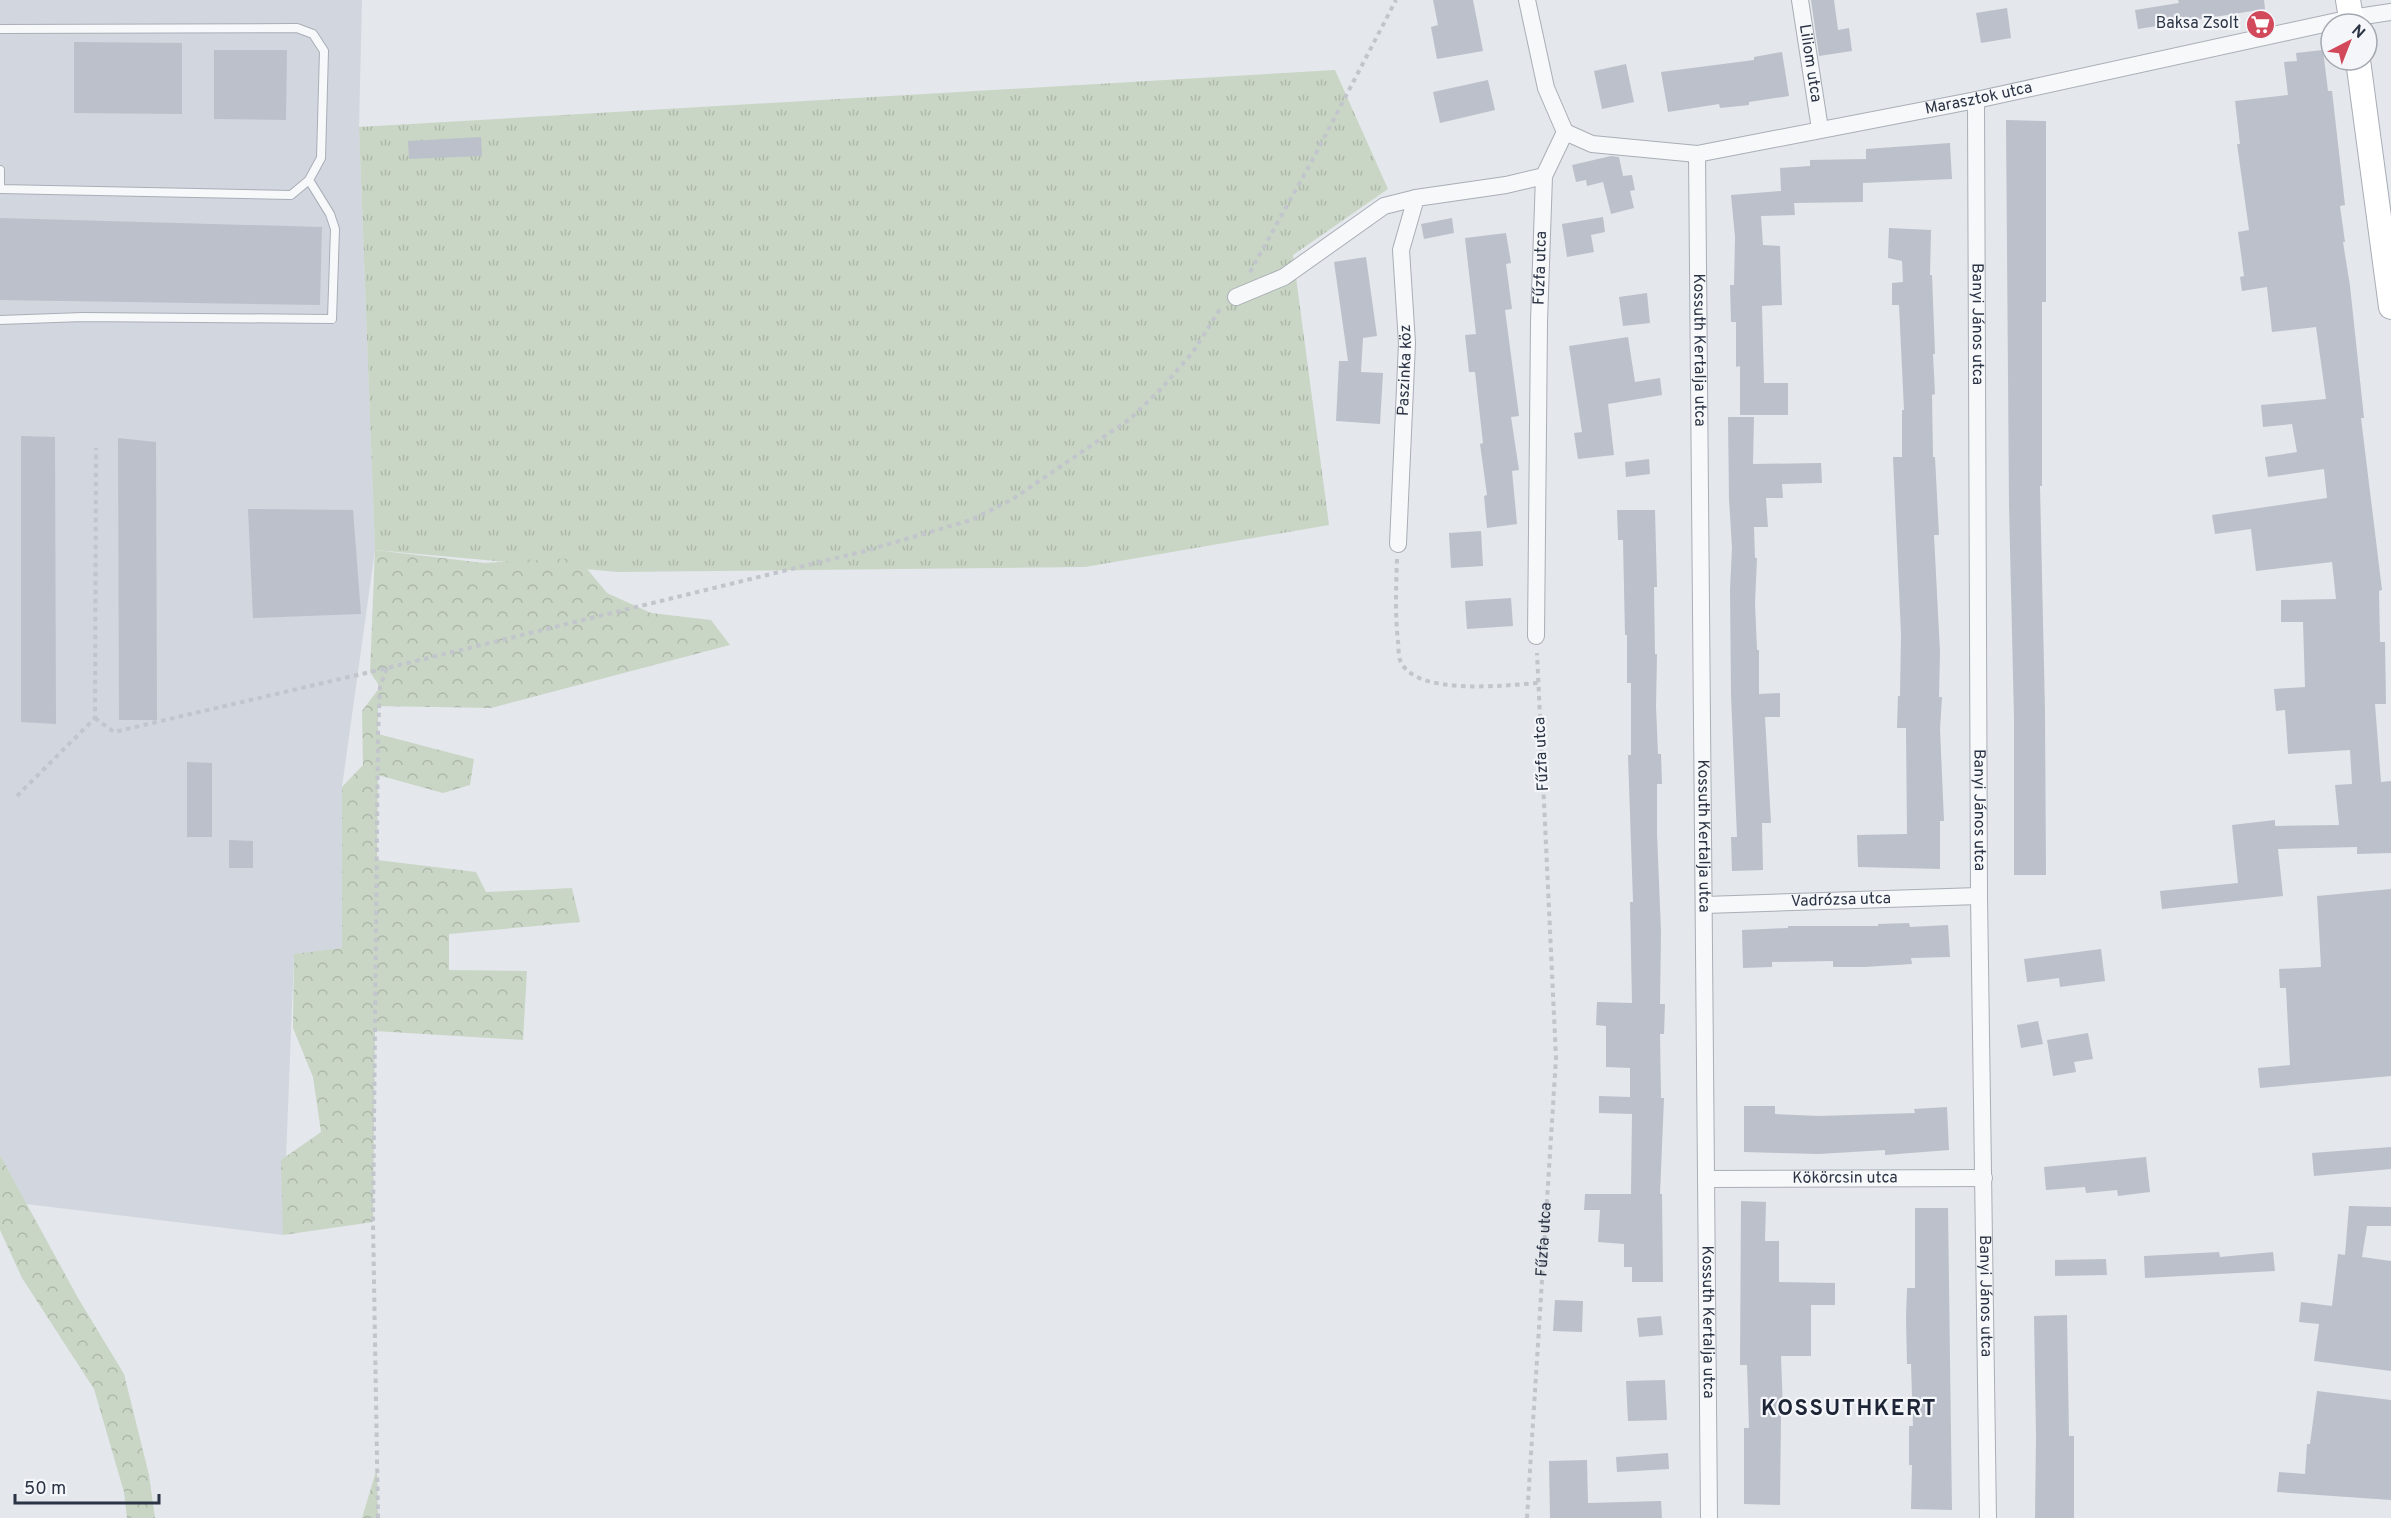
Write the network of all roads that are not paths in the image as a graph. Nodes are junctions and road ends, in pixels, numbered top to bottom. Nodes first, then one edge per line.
1 (1527, 0) edge
2 (1800, 0) edge
3 (2319, 21) edge
4 (0, 29) edge
5 (2360, 72) edge
6 (1976, 100) junction
7 (1820, 129) junction
8 (1565, 132) junction
9 (1696, 154) junction
10 (0, 170) edge
11 (1544, 176) junction
12 (309, 180) junction
13 (0, 189) edge
14 (1416, 198) junction
15 (1236, 297) road end
16 (2391, 307) edge
17 (0, 320) edge
18 (1398, 544) road end
19 (1536, 636) road end
20 (1979, 896) junction
21 (1704, 905) junction
22 (1984, 1178) junction
23 (1707, 1179) junction
24 (1710, 1518) edge
25 (1988, 1518) edge

1 - 8 street
2 - 7 street, Liliom utca
3 - 6 street, Marasztok utca
4 - 12 lane
5 - 16 street
6 - 7 street, Marasztok utca
6 - 20 street, Banyi János utca
7 - 9 street, Marasztok utca
8 - 9 street, Marasztok utca
8 - 11 street, Fűzfa utca
9 - 21 street, Kossuth Kertalja utca
10 - 13 lane
11 - 14 street
11 - 19 street, Fűzfa utca
12 - 13 lane
12 - 17 lane
14 - 15 street
14 - 18 street, Paszinka köz
20 - 21 street, Vadrózsa utca
20 - 22 street, Banyi János utca
21 - 23 street, Kossuth Kertalja utca
22 - 23 street, Kökörcsin utca
22 - 25 street, Banyi János utca
23 - 24 street, Kossuth Kertalja utca

